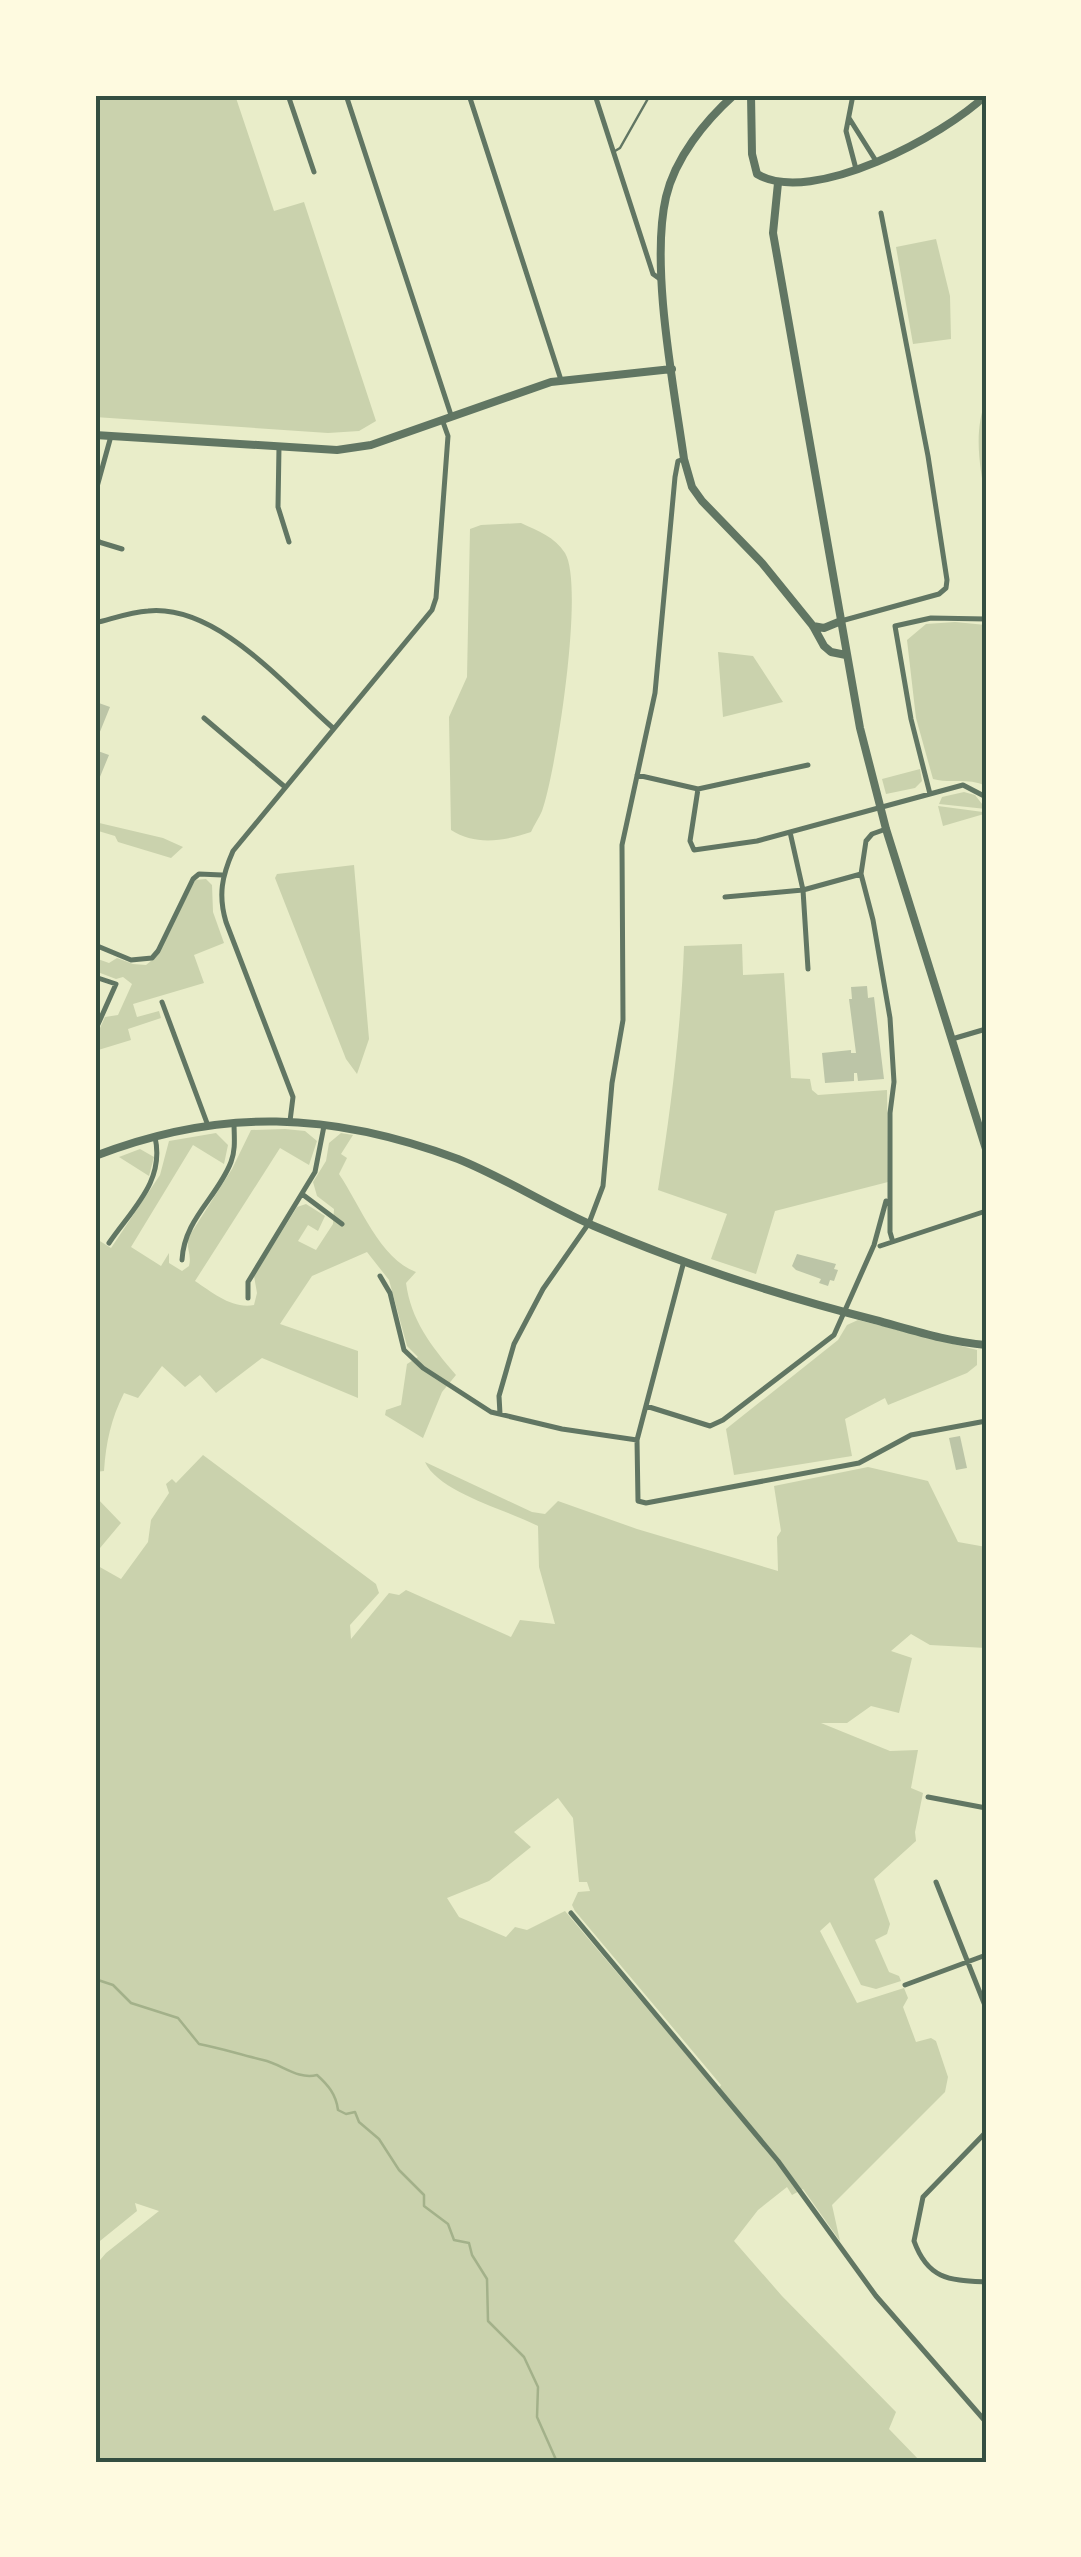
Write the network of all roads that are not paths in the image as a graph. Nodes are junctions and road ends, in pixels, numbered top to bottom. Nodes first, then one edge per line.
1 (288, 95) edge
2 (346, 95) edge
3 (469, 95) edge
4 (595, 95) edge
5 (650, 95) edge
6 (751, 95) edge
7 (853, 95) edge
8 (986, 95) edge
9 (733, 96) edge
10 (849, 118) junction
11 (614, 151) junction
12 (876, 161) junction
13 (856, 169) junction
14 (314, 172) dead end
15 (778, 183) junction
16 (881, 213) dead end
17 (663, 279) junction
18 (672, 369) junction
19 (561, 380) junction
20 (448, 420) junction
21 (95, 435) edge
22 (110, 436) junction
23 (280, 447) junction
24 (684, 460) junction
25 (95, 494) edge
26 (95, 535) edge
27 (289, 542) dead end
28 (122, 550) dead end
29 (986, 619) edge
30 (841, 621) junction
31 (95, 623) edge
32 (814, 626) junction
33 (846, 655) junction
34 (204, 718) dead end
35 (333, 728) junction
36 (808, 765) dead end
37 (637, 775) junction
38 (286, 787) junction
39 (698, 790) junction
40 (930, 794) junction
41 (986, 797) edge
42 (881, 806) junction
43 (886, 829) junction
44 (790, 832) junction
45 (861, 874) junction
46 (222, 875) junction
47 (804, 890) junction
48 (725, 897) dead end
49 (95, 945) edge
50 (808, 969) dead end
51 (95, 977) edge
52 (162, 1002) dead end
53 (986, 1029) edge
54 (95, 1030) edge
55 (952, 1040) junction
56 (290, 1121) junction
57 (234, 1122) junction
58 (207, 1123) junction
59 (324, 1124) junction
60 (155, 1135) junction
61 (986, 1149) edge
62 (96, 1153) edge
63 (302, 1194) junction
64 (886, 1201) dead end
65 (986, 1210) edge
66 (342, 1224) dead end
67 (589, 1224) junction
68 (892, 1239) junction
69 (109, 1243) dead end
70 (880, 1246) dead end
71 (182, 1260) dead end
72 (684, 1261) junction
73 (380, 1276) dead end
74 (248, 1298) dead end
75 (845, 1314) junction
76 (986, 1346) edge
77 (646, 1406) junction
78 (500, 1414) junction
79 (986, 1421) edge
80 (637, 1440) junction
81 (928, 1797) dead end
82 (986, 1808) edge
83 (936, 1882) dead end
84 (571, 1912) dead end
85 (986, 1955) edge
86 (968, 1963) junction
87 (905, 1985) dead end
88 (986, 2008) edge
89 (986, 2132) edge
90 (986, 2282) edge
91 (986, 2422) edge

1 - 14 street
2 - 20 street
3 - 19 street
4 - 11 street
5 - 11 lane
6 - 15 street
7 - 10 street
8 - 12 street
9 - 17 street
10 - 12 street
10 - 13 street
11 - 17 street
12 - 13 street
13 - 15 street
15 - 30 street
16 - 30 street
17 - 18 street
18 - 19 street
18 - 24 street
19 - 20 street
20 - 23 street
20 - 35 street
21 - 22 street
22 - 23 street
22 - 25 street
23 - 27 street
24 - 32 street
24 - 37 street
26 - 28 street
29 - 40 street
30 - 32 street
30 - 33 street
31 - 35 street
32 - 33 street
33 - 42 street
34 - 38 street
35 - 38 street
36 - 39 street
37 - 39 street
37 - 67 street
38 - 46 street
39 - 44 street
40 - 41 street
40 - 42 street
42 - 43 street
42 - 44 street
43 - 45 street
43 - 55 street
44 - 47 street
45 - 47 street
45 - 68 street
46 - 49 street
46 - 56 street
47 - 48 street
47 - 50 street
51 - 54 street
52 - 58 street
53 - 55 street
55 - 61 street
56 - 57 street
56 - 59 street
57 - 58 street
57 - 71 street
58 - 60 street
59 - 63 street
59 - 67 street
60 - 62 street
60 - 69 street
63 - 66 street
63 - 74 street
64 - 75 street
65 - 68 street
67 - 72 street
67 - 78 street
68 - 70 street
72 - 75 street
72 - 77 street
73 - 78 street
75 - 76 street
75 - 77 street
77 - 80 street
78 - 80 street
79 - 80 street
81 - 82 street
83 - 86 street
84 - 91 street
85 - 86 street
86 - 87 street
86 - 88 street
89 - 90 street

